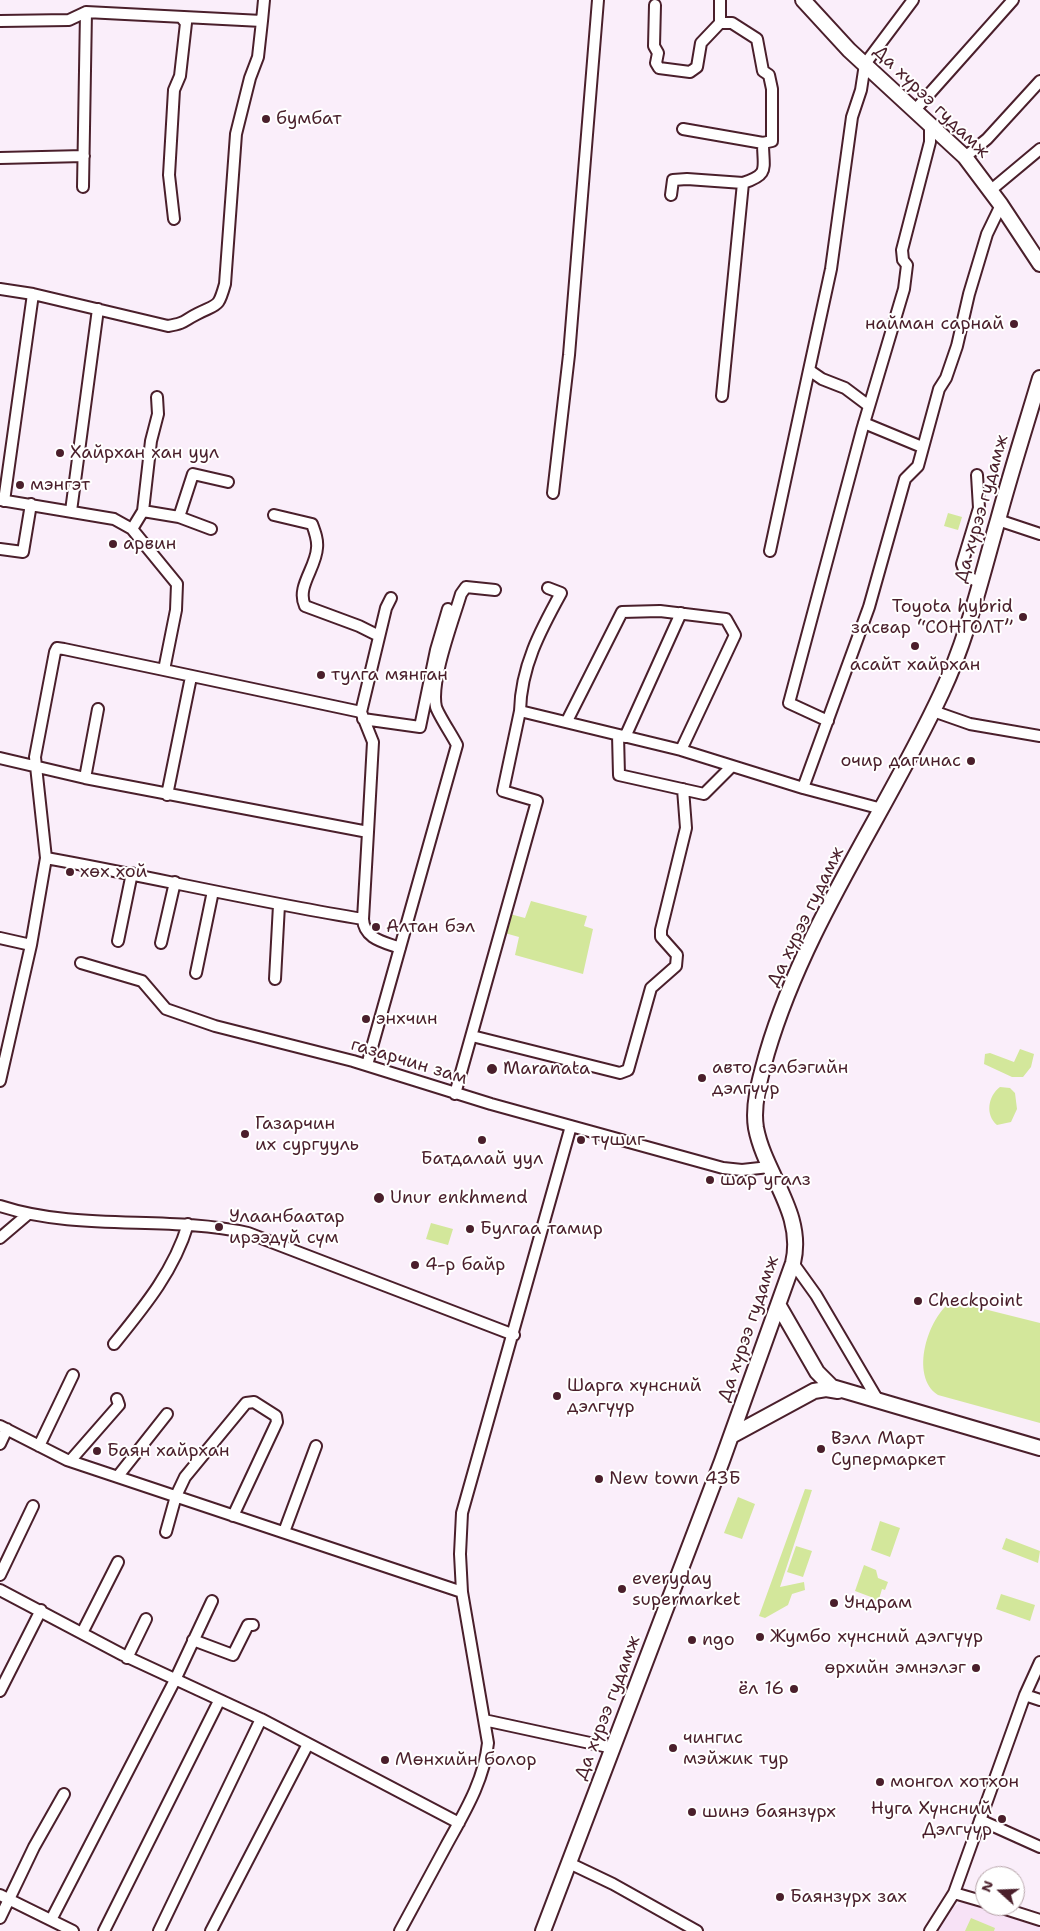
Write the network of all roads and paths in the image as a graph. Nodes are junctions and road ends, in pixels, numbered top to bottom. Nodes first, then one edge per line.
1 (264, 0) edge
2 (598, 0) edge
3 (720, 0) edge
4 (803, 0) edge
5 (913, 0) edge
6 (1013, 0) edge
7 (655, 5) dead end
8 (86, 12) junction
9 (181, 17) junction
10 (0, 21) edge
11 (262, 21) junction
12 (720, 23) junction
13 (865, 64) junction
14 (1040, 81) edge
15 (915, 110) junction
16 (930, 125) junction
17 (683, 129) dead end
18 (763, 144) junction
19 (1040, 149) edge
20 (84, 156) junction
21 (965, 157) junction
22 (0, 158) edge
23 (743, 182) junction
24 (83, 187) dead end
25 (991, 190) junction
26 (671, 195) dead end
27 (1002, 205) junction
28 (174, 219) dead end
29 (1040, 264) edge
30 (0, 290) edge
31 (33, 294) junction
32 (98, 309) junction
33 (809, 370) junction
34 (1040, 378) edge
35 (722, 396) dead end
36 (157, 397) dead end
37 (869, 406) junction
38 (864, 424) junction
39 (922, 447) junction
40 (977, 475) dead end
41 (228, 482) dead end
42 (552, 492) dead end
43 (2, 500) edge
44 (31, 504) junction
45 (71, 511) junction
46 (143, 511) junction
47 (274, 515) dead end
48 (179, 518) junction
49 (998, 520) junction
50 (132, 529) junction
51 (211, 529) dead end
52 (1040, 534) edge
53 (0, 549) edge
54 (770, 551) dead end
55 (981, 584) junction
56 (548, 588) dead end
57 (495, 590) dead end
58 (391, 598) dead end
59 (448, 609) dead end
60 (681, 614) junction
61 (379, 636) junction
62 (164, 670) junction
63 (191, 677) junction
64 (98, 710) dead end
65 (520, 711) junction
66 (933, 711) junction
67 (362, 715) junction
68 (567, 721) junction
69 (828, 721) junction
70 (622, 736) junction
71 (1040, 736) edge
72 (681, 750) junction
73 (0, 758) edge
74 (34, 767) junction
75 (731, 767) junction
76 (85, 778) junction
77 (803, 788) junction
78 (683, 789) junction
79 (167, 795) junction
80 (882, 808) junction
81 (368, 832) junction
82 (46, 858) junction
83 (132, 873) junction
84 (175, 882) junction
85 (213, 891) junction
86 (279, 905) junction
87 (363, 919) junction
88 (0, 938) edge
89 (118, 941) dead end
90 (161, 942) dead end
91 (31, 945) junction
92 (400, 948) junction
93 (81, 963) dead end
94 (196, 973) dead end
95 (275, 979) dead end
96 (472, 1036) junction
97 (367, 1065) junction
98 (0, 1081) edge
99 (455, 1094) junction
100 (572, 1126) junction
101 (769, 1167) junction
102 (0, 1206) edge
103 (27, 1214) junction
104 (188, 1224) junction
105 (0, 1238) edge
106 (793, 1263) junction
107 (779, 1306) junction
108 (514, 1334) junction
109 (114, 1344) dead end
110 (73, 1375) dead end
111 (844, 1392) junction
112 (117, 1399) dead end
113 (879, 1402) junction
114 (167, 1414) dead end
115 (4, 1428) edge
116 (731, 1436) junction
117 (0, 1444) edge
118 (39, 1446) junction
119 (316, 1446) dead end
120 (1040, 1448) edge
121 (70, 1461) junction
122 (118, 1476) junction
123 (176, 1496) junction
124 (34, 1506) dead end
125 (233, 1516) junction
126 (166, 1532) dead end
127 (284, 1532) junction
128 (118, 1562) dead end
129 (0, 1575) edge
130 (0, 1590) edge
131 (462, 1592) junction
132 (212, 1601) dead end
133 (41, 1610) junction
134 (146, 1619) dead end
135 (253, 1625) dead end
136 (82, 1633) junction
137 (193, 1640) junction
138 (128, 1658) junction
139 (1040, 1662) edge
140 (174, 1680) junction
141 (0, 1692) edge
142 (1025, 1695) junction
143 (1040, 1700) edge
144 (219, 1701) junction
145 (261, 1719) junction
146 (484, 1720) junction
147 (308, 1744) junction
148 (613, 1748) junction
149 (64, 1794) dead end
150 (980, 1820) junction
151 (459, 1823) junction
152 (1040, 1847) edge
153 (569, 1863) junction
154 (954, 1893) junction
155 (5, 1897) edge
156 (975, 1899) edge
157 (1025, 1915) edge
158 (0, 1918) edge
159 (1040, 1920) edge
160 (55, 1925) edge
161 (73, 1931) edge
162 (104, 1931) edge
163 (159, 1931) edge
164 (210, 1931) edge
165 (400, 1931) edge
166 (543, 1931) edge
167 (697, 1931) edge
168 (930, 1931) edge

1 - 11 street
2 - 42 street
3 - 12 street
4 - 13 main road, Да хүрээ гудамж
5 - 13 street
6 - 15 street
7 - 12 street
8 - 9 street
8 - 10 street
8 - 20 street
9 - 11 street
9 - 28 street
11 - 32 street
12 - 18 street
13 - 15 main road, Да хүрээ гудамж
13 - 33 street
14 - 21 street
15 - 16 main road, Да хүрээ гудамж
16 - 21 main road, Да хүрээ гудамж
16 - 37 street
17 - 18 street
18 - 23 street
19 - 25 street
20 - 22 street
20 - 24 street
21 - 25 main road, Да хүрээ гудамж
23 - 26 street
23 - 35 street
25 - 27 main road, Да хүрээ гудамж
27 - 29 main road, Да хүрээ гудамж
27 - 39 street
30 - 31 street
31 - 32 street
31 - 43 street
32 - 45 street
33 - 37 street
33 - 54 street
34 - 49 main road, Да хүрээ гудамж
36 - 46 street
37 - 38 street
38 - 39 street
38 - 69 street
39 - 69 street
40 - 55 street
41 - 48 street
43 - 44 street
44 - 45 street
44 - 53 street
45 - 50 street
46 - 48 street
46 - 50 street
47 - 61 street
48 - 51 street
49 - 52 street
49 - 55 main road, Да хүрээ гудамж
50 - 62 street
55 - 66 main road, Да хүрээ гудамж
56 - 65 street
57 - 92 street
58 - 61 street
59 - 67 street
60 - 68 street
60 - 70 street
60 - 72 street
61 - 67 street
62 - 63 street
62 - 74 street
63 - 67 street
63 - 79 street
64 - 76 street
65 - 68 street
65 - 96 street
66 - 71 street
66 - 80 main road, Да хүрээ гудамж
67 - 81 street
68 - 70 street
69 - 77 street
70 - 72 street
70 - 78 street
72 - 75 street
73 - 74 street
74 - 76 street
74 - 82 street
75 - 77 street
75 - 78 street
76 - 79 street
77 - 80 street
78 - 96 street
79 - 81 street
80 - 101 main road, Да хүрээ гудамж
81 - 87 street
82 - 83 street
82 - 91 street
83 - 84 street
83 - 89 street
84 - 85 street
84 - 90 street
85 - 86 street
85 - 94 street
86 - 87 street
86 - 95 street
87 - 92 street
88 - 91 street
91 - 98 street
92 - 97 street
93 - 97 street, газарчин зам
96 - 99 street
97 - 99 street, газарчин зам
99 - 100 street, газарчин зам
100 - 101 street, газарчин зам
100 - 108 street
101 - 106 main road, Да хүрээ гудамж
102 - 103 street
103 - 104 street
103 - 105 street
104 - 108 street
104 - 109 street
106 - 107 main road, Да хүрээ гудамж
106 - 113 street
107 - 111 main road
107 - 116 main road, Да хүрээ гудамж
108 - 131 street
110 - 118 street
111 - 113 main road
111 - 116 main road
112 - 121 street
113 - 120 main road
114 - 122 street
115 - 117 street
115 - 118 street
116 - 148 main road, Да хүрээ гудамж
118 - 121 street
119 - 127 street
121 - 122 street
122 - 123 street
123 - 125 street
123 - 125 street
123 - 126 street
124 - 129 street
125 - 127 street
127 - 131 street
128 - 136 street
130 - 133 street
131 - 146 street
132 - 137 street
133 - 136 street
133 - 141 street
134 - 138 street
135 - 137 street
136 - 138 street
137 - 140 street
138 - 140 street
139 - 142 street
140 - 144 street
140 - 160 street
142 - 143 street
142 - 150 street
144 - 145 street
144 - 162 street
145 - 147 street
145 - 163 street
146 - 148 street
146 - 151 street
147 - 151 street
147 - 164 street
148 - 153 main road, Да хүрээ гудамж
149 - 155 street
150 - 152 street
150 - 154 street
151 - 165 street
153 - 166 main road, Да хүрээ гудамж
153 - 167 street
154 - 156 street
154 - 168 street
155 - 158 street
155 - 160 street
157 - 159 street
160 - 161 street

